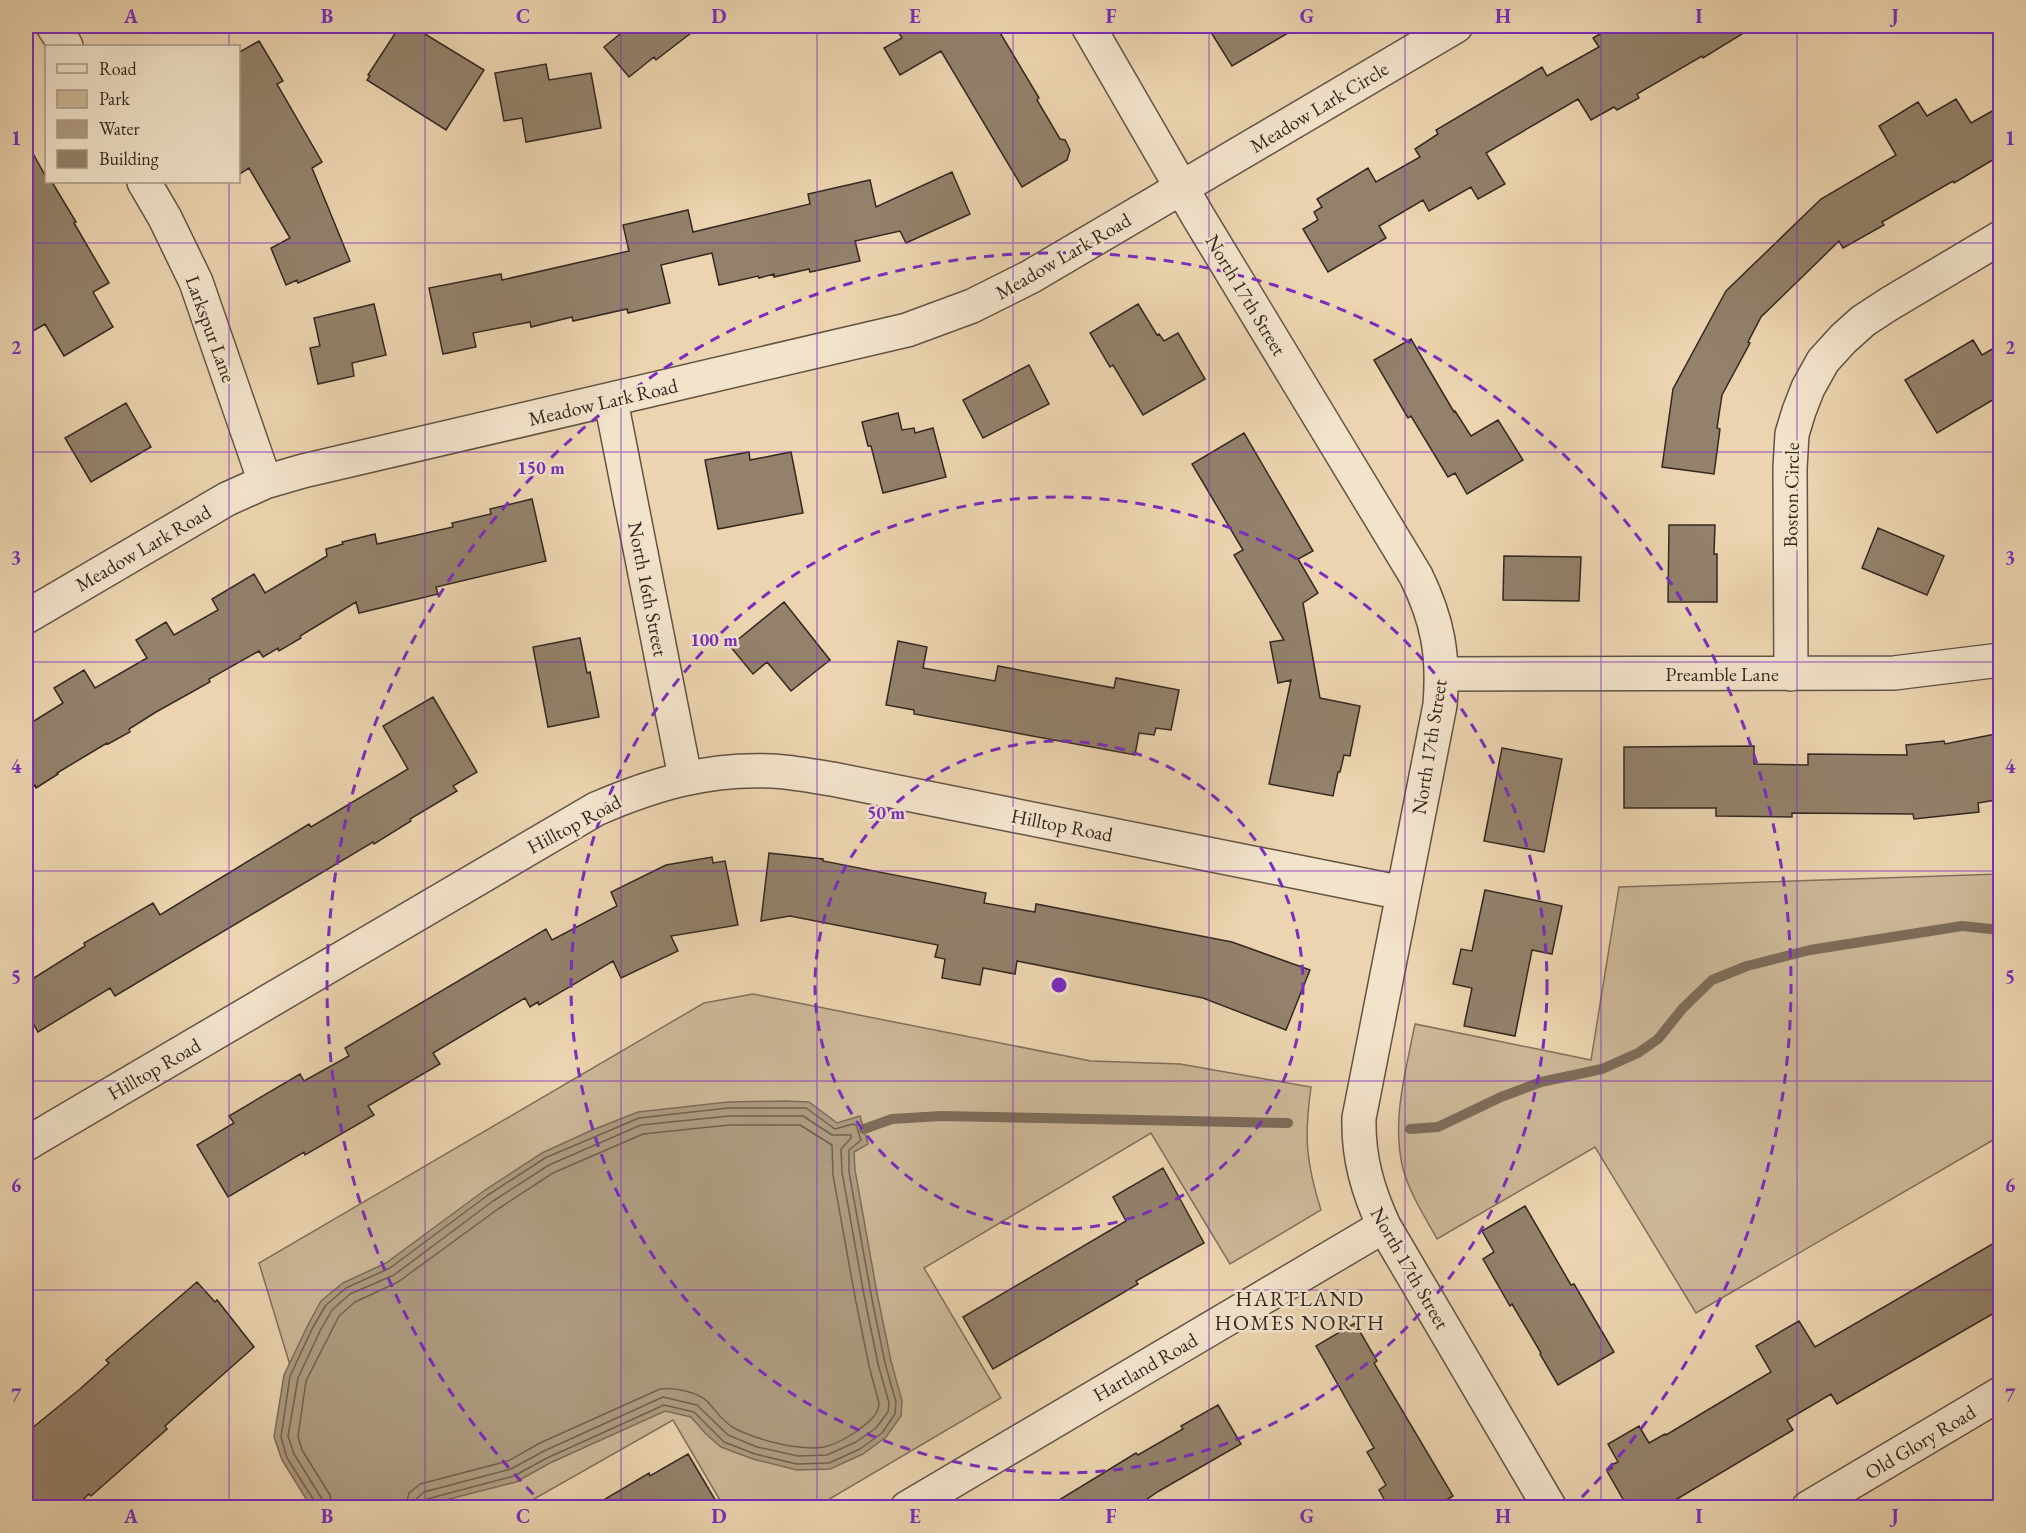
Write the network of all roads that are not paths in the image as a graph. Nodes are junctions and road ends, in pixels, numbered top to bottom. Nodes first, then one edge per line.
1 (53, 26) edge
2 (1088, 26) edge
3 (1456, 26) edge
4 (65, 45) edge
5 (145, 183) edge
6 (1181, 188) junction
7 (2001, 238) edge
8 (611, 401) junction
9 (265, 482) junction
10 (26, 617) edge
11 (2001, 660) edge
12 (1443, 674) junction
13 (1791, 674) junction
14 (685, 777) junction
15 (1403, 893) junction
16 (26, 1144) edge
17 (1384, 1226) junction
18 (2001, 1394) edge
19 (907, 1508) edge
20 (1550, 1508) edge
21 (1808, 1508) edge

1 - 4 street
2 - 6 street, North 17th Street
3 - 6 street, Meadow Lark Circle
5 - 9 street, Larkspur Lane
6 - 8 street, Meadow Lark Road
6 - 12 street, North 17th Street
7 - 13 street, Boston Circle
8 - 9 street, Meadow Lark Road
8 - 14 street, North 16th Street
9 - 10 street, Meadow Lark Road
11 - 13 street, Preamble Lane
12 - 13 street, Preamble Lane
12 - 15 street, North 17th Street
14 - 15 street, Hilltop Road
14 - 16 street, Hilltop Road
15 - 17 street, North 17th Street
17 - 19 street, Hartland Road
17 - 20 street, North 17th Street
18 - 21 street, Old Glory Road

